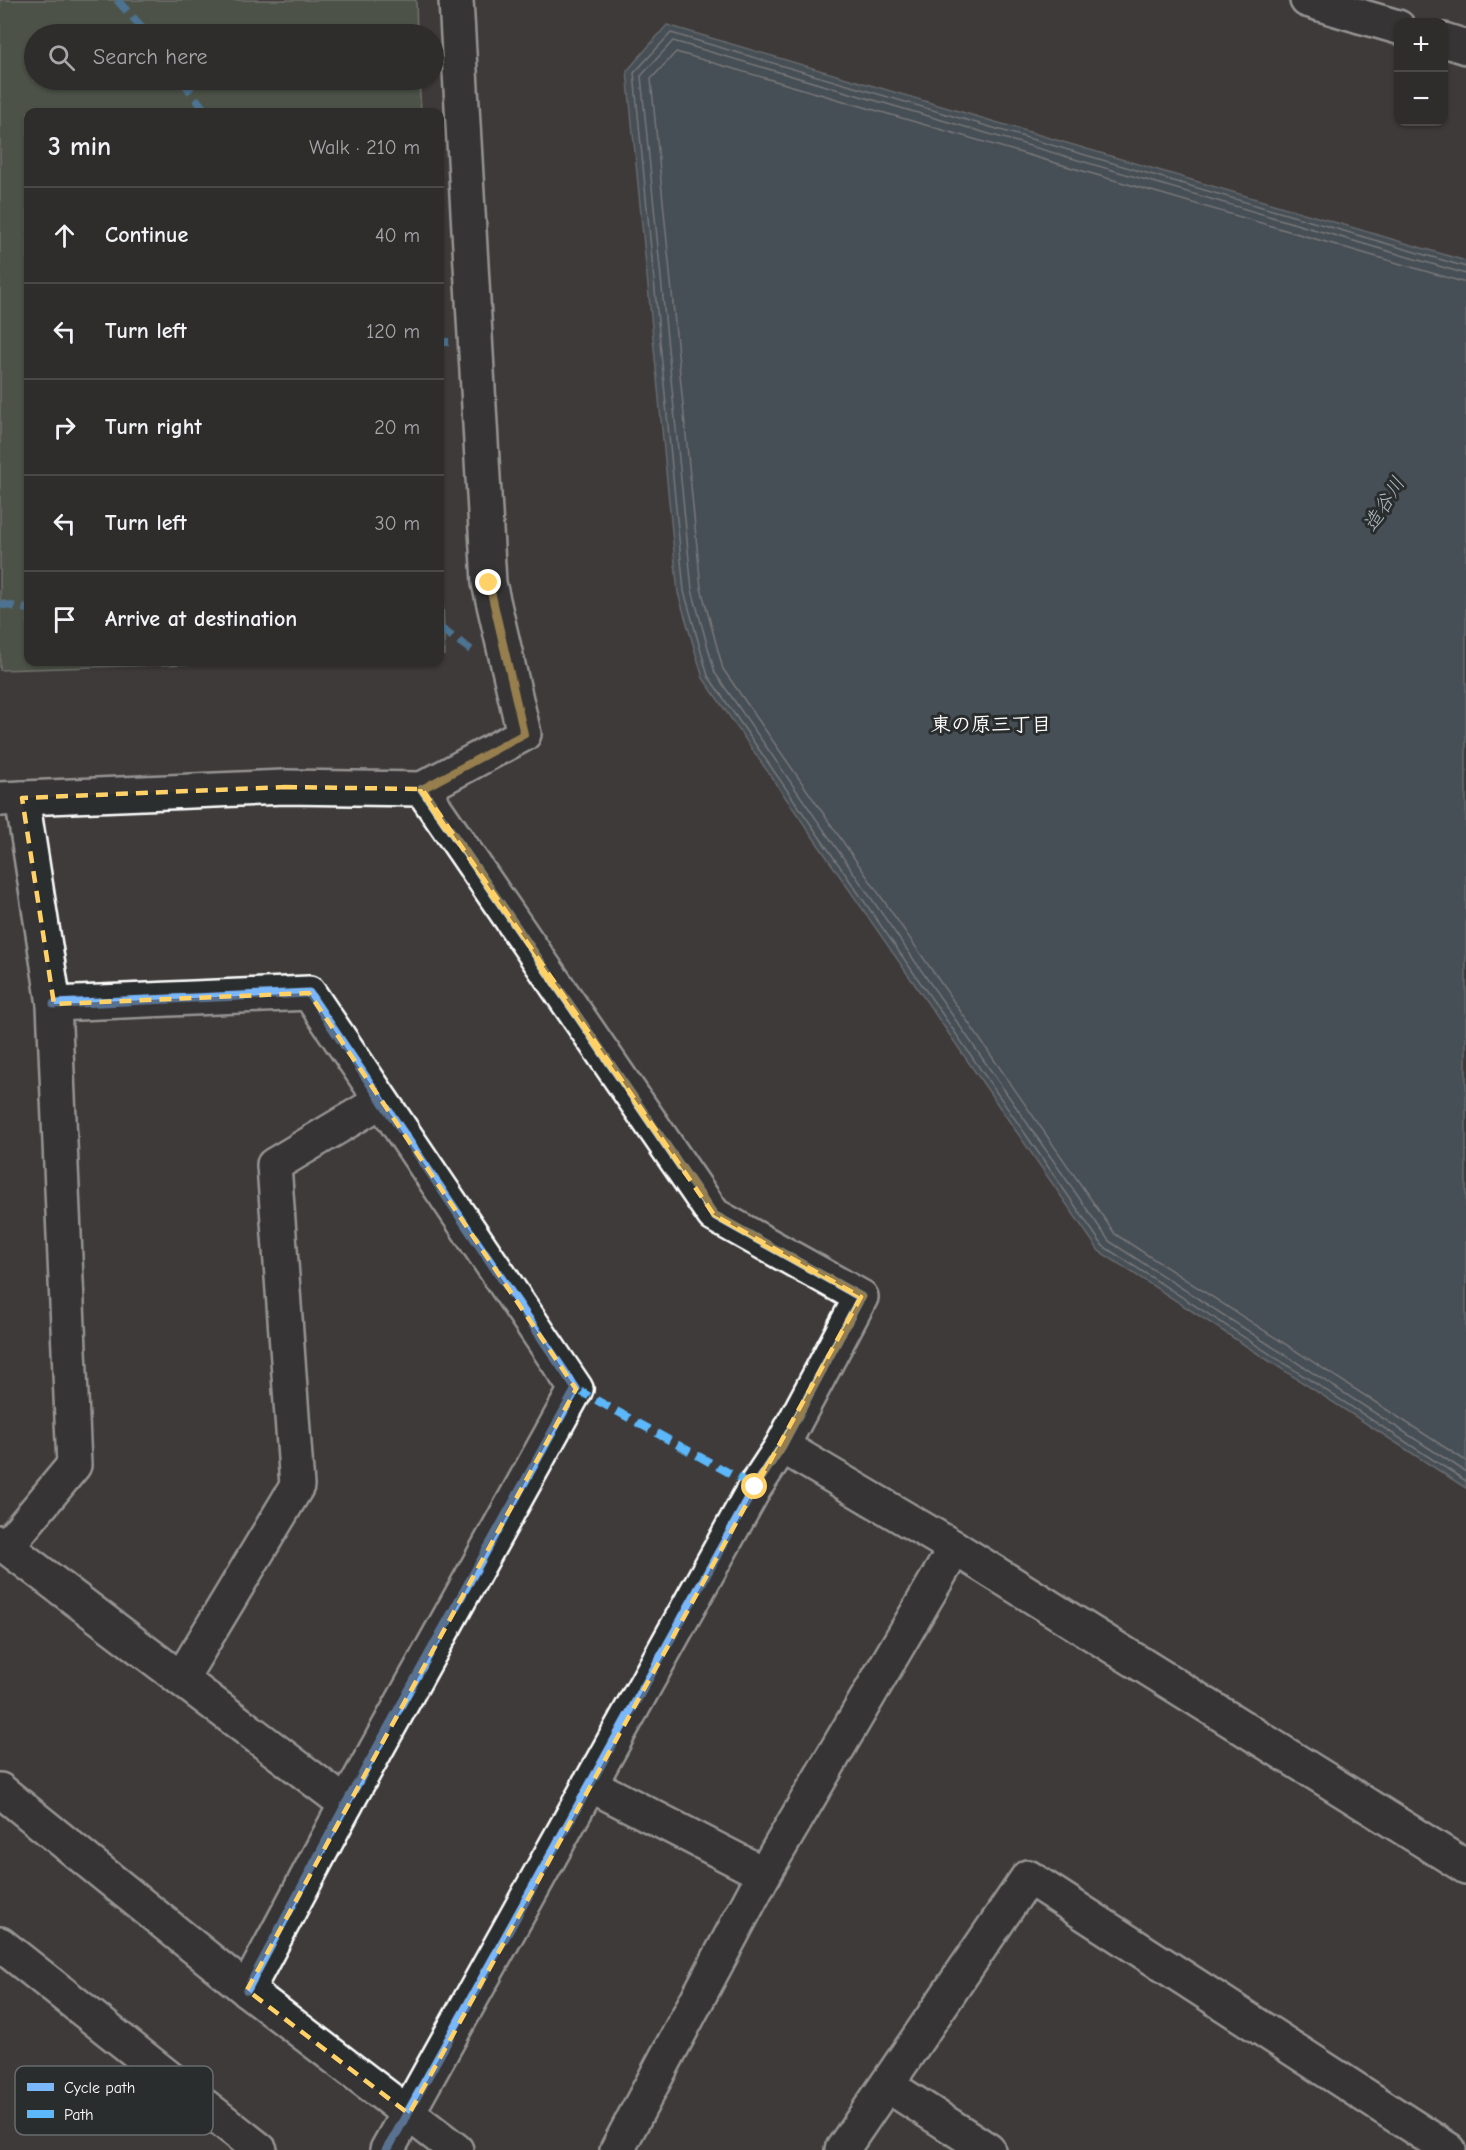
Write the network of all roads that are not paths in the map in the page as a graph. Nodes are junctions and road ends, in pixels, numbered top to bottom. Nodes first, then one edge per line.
1 (456, 0) edge
2 (1307, 0) edge
3 (1394, 26) edge
4 (1448, 42) edge
5 (1466, 47) edge
6 (422, 789) junction
7 (11, 798) edge
8 (54, 1004) junction
9 (381, 1101) junction
10 (782, 1446) junction
11 (3, 1544) edge
12 (955, 1548) junction
13 (182, 1679) junction
14 (589, 1784) junction
15 (0, 1790) edge
16 (346, 1804) junction
17 (1466, 1868) edge
18 (764, 1874) junction
19 (0, 1944) edge
20 (247, 1990) junction
21 (154, 2066) edge
22 (887, 2085) junction
23 (213, 2113) edge
24 (409, 2114) junction
25 (260, 2150) edge
26 (387, 2150) edge
27 (456, 2150) edge
28 (616, 2150) edge
29 (842, 2150) edge
30 (988, 2150) edge
31 (1449, 2150) edge

1 - 6 street
2 - 3 street
4 - 5 street
6 - 7 street
6 - 10 street
7 - 8 street
8 - 9 street
8 - 11 street
9 - 13 street
9 - 16 street
10 - 12 street
10 - 14 street
11 - 13 street
12 - 17 street
12 - 18 street
13 - 16 street
14 - 18 street
14 - 24 street
15 - 20 street
16 - 20 street
18 - 28 street
19 - 21 street
20 - 24 street
22 - 29 street
22 - 30 street
22 - 31 street
23 - 25 street
24 - 26 street
24 - 27 street

